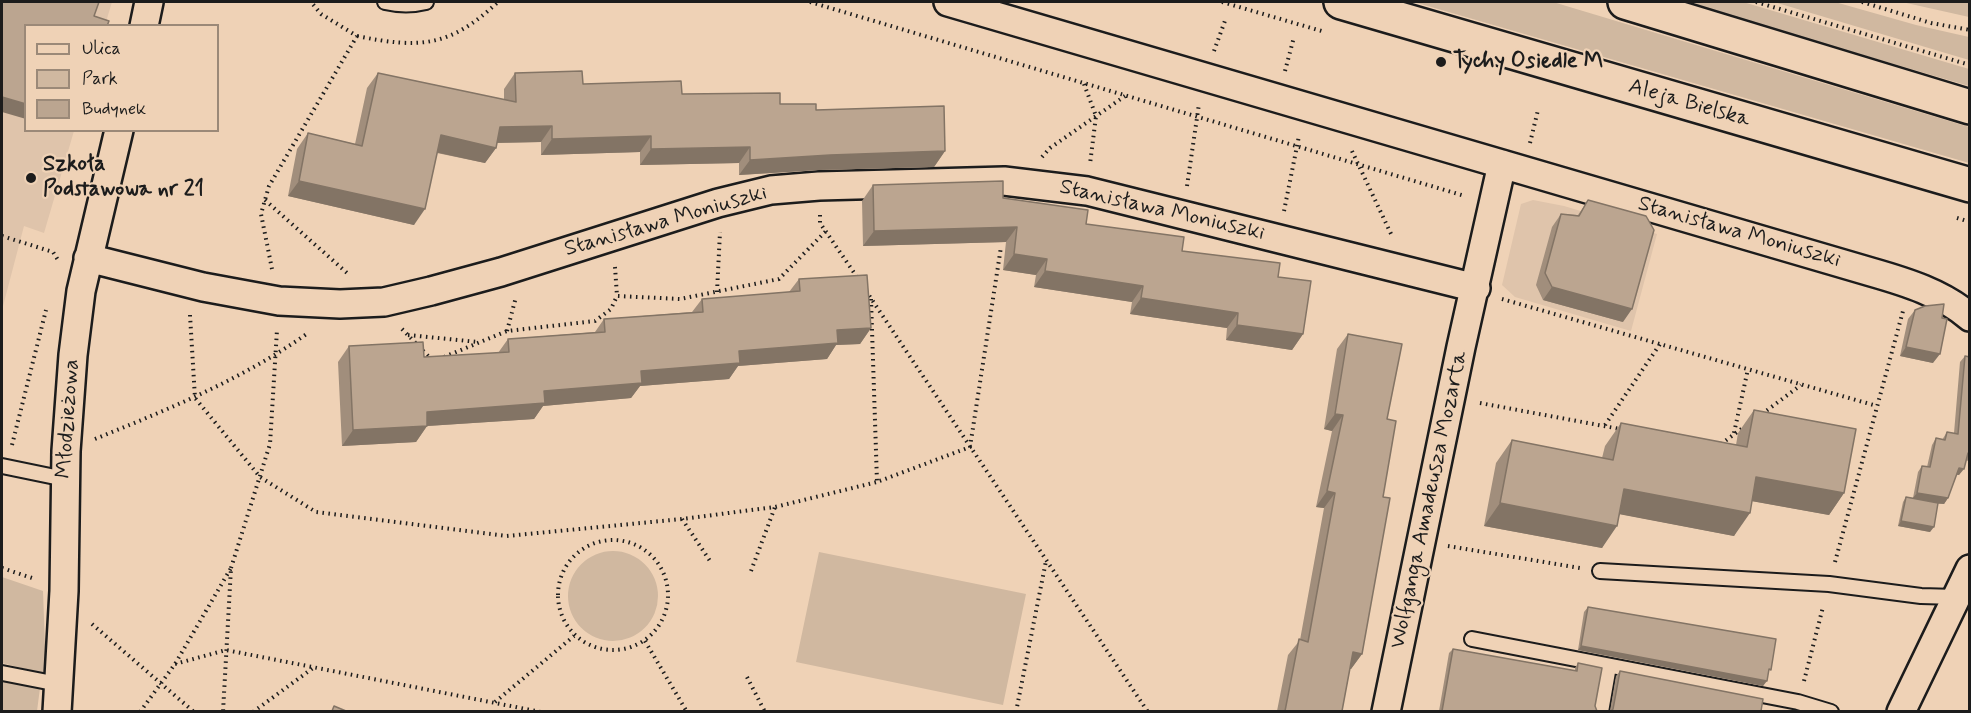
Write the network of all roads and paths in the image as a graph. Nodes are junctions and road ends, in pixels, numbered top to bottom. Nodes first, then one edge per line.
1 (149, 2) edge
2 (311, 2) edge
3 (386, 2) edge
4 (426, 2) edge
5 (498, 2) edge
6 (810, 2) edge
7 (948, 2) edge
8 (1341, 2) edge
9 (1625, 2) edge
10 (1756, 2) edge
11 (1862, 2) edge
12 (144, 24) edge
13 (1970, 30) edge
14 (357, 36) junction
15 (1970, 65) edge
16 (1205, 76) junction
17 (1126, 95) junction
18 (1304, 106) junction
19 (1970, 107) edge
20 (1538, 110) dead end
21 (1335, 115) junction
22 (1197, 117) junction
23 (119, 132) edge
24 (1532, 135) dead end
25 (1297, 146) junction
26 (1037, 163) dead end
27 (1358, 164) junction
28 (1502, 164) junction
29 (1970, 185) edge
30 (819, 186) junction
31 (265, 200) junction
32 (722, 202) junction
33 (1494, 204) junction
34 (1184, 215) junction
35 (826, 231) junction
36 (2, 236) edge
37 (1279, 239) junction
38 (1000, 247) edge
39 (87, 263) junction
40 (1410, 272) junction
41 (351, 277) dead end
42 (858, 279) edge
43 (188, 283) junction
44 (1910, 285) junction
45 (864, 288) edge
46 (717, 292) junction
47 (1484, 292) junction
48 (870, 298) junction
49 (279, 301) junction
50 (47, 306) dead end
51 (1970, 317) edge
52 (400, 328) dead end
53 (309, 332) dead end
54 (407, 335) junction
55 (481, 342) junction
56 (1660, 344) junction
57 (275, 356) junction
58 (443, 358) edge
59 (434, 361) edge
60 (1748, 369) junction
61 (1801, 385) junction
62 (195, 398) junction
63 (1471, 401) dead end
64 (1877, 406) junction
65 (1604, 426) junction
66 (1627, 430) edge
67 (1734, 434) junction
68 (970, 447) junction
69 (1717, 447) edge
70 (66, 452) junction
71 (4, 466) edge
72 (260, 477) junction
73 (65, 479) junction
74 (877, 482) junction
75 (775, 507) junction
76 (682, 519) junction
77 (1439, 544) dead end
78 (1047, 560) junction
79 (710, 561) dead end
80 (1567, 565) dead end
81 (2, 568) edge
82 (231, 568) junction
83 (1970, 569) edge
84 (751, 571) dead end
85 (1600, 571) dead end
86 (1829, 584) junction
87 (1956, 597) junction
88 (64, 599) junction
89 (574, 636) junction
90 (1472, 639) dead end
91 (645, 641) junction
92 (226, 650) junction
93 (175, 664) junction
94 (1609, 666) junction
95 (313, 667) junction
96 (2, 673) edge
97 (747, 677) dead end
98 (58, 684) junction
99 (162, 684) junction
100 (494, 702) junction
101 (1798, 702) junction
102 (1775, 705) edge
103 (57, 711) edge
104 (140, 711) edge
105 (194, 711) edge
106 (223, 711) edge
107 (253, 711) edge
108 (541, 711) edge
109 (687, 711) edge
110 (765, 711) edge
111 (1016, 711) edge
112 (1148, 711) edge
113 (1386, 711) edge
114 (1601, 711) edge
115 (1832, 711) edge
116 (1900, 711) edge

1 - 12 street
2 - 14 path
3 - 4 lane
5 - 14 path
6 - 17 path
7 - 16 street, Stanisława Moniuszki
8 - 29 main road, Aleja Bielska
9 - 19 main road
10 - 15 path
11 - 13 path
14 - 31 path
16 - 18 street, Stanisława Moniuszki
16 - 22 path
17 - 22 path
17 - 26 path
18 - 21 street, Stanisława Moniuszki
18 - 25 path
20 - 24 path
21 - 27 path
21 - 28 street, Stanisława Moniuszki
22 - 25 path
22 - 34 path
23 - 39 street, Młodzieżowa
25 - 27 path
25 - 37 path
27 - 33 path
27 - 40 path
28 - 33 street
28 - 44 street, Stanisława Moniuszki
30 - 32 street, Stanisława Moniuszki
30 - 34 street, Stanisława Moniuszki
30 - 35 path
31 - 41 path
31 - 49 path
32 - 46 path
32 - 49 street, Stanisława Moniuszki
33 - 47 street
34 - 37 street, Stanisława Moniuszki
35 - 42 path
35 - 46 path
36 - 39 path
37 - 40 street, Stanisława Moniuszki
38 - 68 path
39 - 43 street, Stanisława Moniuszki
39 - 70 street, Młodzieżowa
40 - 47 street, Stanisława Moniuszki
43 - 49 street, Stanisława Moniuszki
43 - 62 path
44 - 51 street, Stanisława Moniuszki
44 - 64 path
45 - 48 path
46 - 55 path
47 - 56 path
47 - 113 street, Wolfganga Amadeusza Mozarta
48 - 68 path
48 - 74 path
49 - 57 path
50 - 71 path
52 - 54 path
53 - 57 path
54 - 55 path
54 - 59 path
55 - 58 path
56 - 60 path
56 - 65 path
57 - 62 path
57 - 72 path
60 - 61 path
60 - 67 path
61 - 64 path
61 - 67 path
62 - 70 path
62 - 72 path
63 - 65 path
64 - 86 path
65 - 66 path
67 - 69 path
68 - 74 path
68 - 78 path
70 - 73 street, Młodzieżowa
71 - 73 lane
72 - 76 path
72 - 82 path
73 - 88 street, Młodzieżowa
74 - 75 path
75 - 76 path
75 - 84 path
76 - 79 path
77 - 80 path
78 - 111 path
78 - 112 path
81 - 88 path
82 - 92 path
82 - 93 path
83 - 87 street
85 - 86 lane
86 - 87 lane
86 - 101 path
87 - 116 street
88 - 98 street, Młodzieżowa
88 - 99 path
89 - 91 path
89 - 91 path
89 - 100 path
90 - 94 lane
91 - 109 path
92 - 93 path
92 - 95 path
92 - 106 path
93 - 99 path
94 - 102 lane
94 - 114 lane
95 - 100 path
95 - 107 path
96 - 98 lane
97 - 110 path
98 - 103 street, Młodzieżowa
99 - 104 path
99 - 105 path
100 - 108 path
101 - 102 lane
101 - 115 lane

